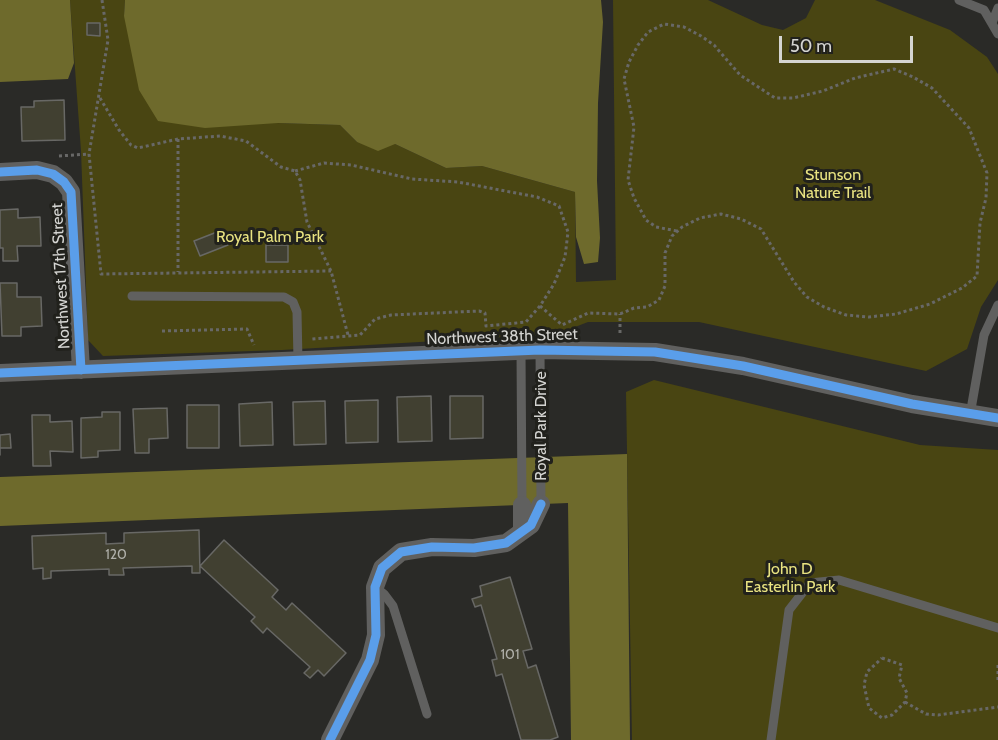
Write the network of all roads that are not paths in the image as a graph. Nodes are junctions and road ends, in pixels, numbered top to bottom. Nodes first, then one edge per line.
1 (959, 0) edge
2 (998, 8) edge
3 (992, 23) junction
4 (998, 34) edge
5 (0, 172) edge
6 (132, 296) dead end
7 (998, 305) edge
8 (540, 350) junction
9 (521, 351) junction
10 (298, 361) junction
11 (81, 370) junction
12 (0, 373) edge
13 (970, 415) junction
14 (998, 418) edge
15 (541, 504) joint
16 (522, 505) joint
17 (522, 531) junction
18 (375, 587) junction
19 (998, 628) edge
20 (427, 714) dead end
21 (330, 740) edge
22 (771, 740) edge

1 - 3 lane
2 - 3 lane
3 - 4 lane
5 - 11 street, Northwest 17th Street
6 - 10 lane
7 - 13 lane
8 - 9 street, Northwest 38th Street
8 - 13 street, Northwest 38th Street
8 - 15 lane, Royal Park Drive
9 - 10 street, Northwest 38th Street
9 - 16 lane, Royal Park Drive
10 - 11 street, Northwest 38th Street
11 - 12 street, Northwest 38th Street
13 - 14 street, Northwest 38th Street
15 - 17 street, Royal Park Drive
16 - 17 street, Royal Park Drive
17 - 18 street, Royal Park Drive
18 - 20 lane
18 - 21 street
19 - 22 lane

